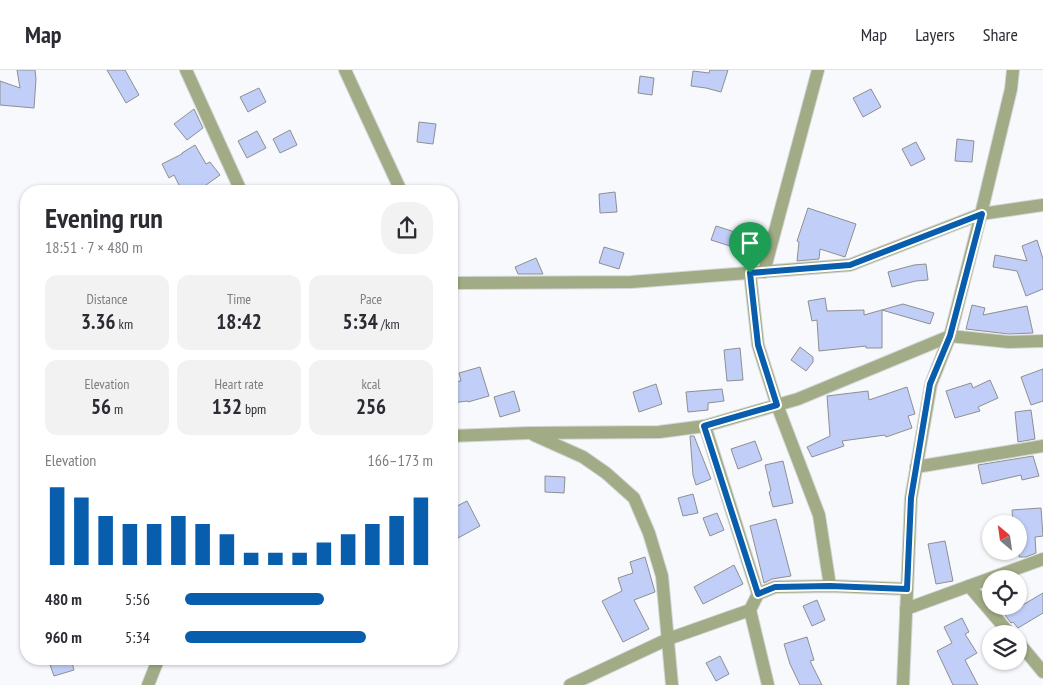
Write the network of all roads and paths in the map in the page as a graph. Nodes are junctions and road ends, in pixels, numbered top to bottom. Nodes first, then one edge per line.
1 (186, 70) edge
2 (345, 70) edge
3 (818, 70) edge
4 (1013, 70) edge
5 (238, 185) edge
6 (398, 185) edge
7 (1043, 205) edge
8 (982, 214) junction
9 (764, 272) junction
10 (750, 273) junction
11 (458, 283) edge
12 (950, 336) junction
13 (1043, 341) edge
14 (777, 405) junction
15 (704, 426) junction
16 (529, 433) junction
17 (458, 436) edge
18 (1043, 446) edge
19 (916, 467) junction
20 (1043, 559) edge
21 (830, 586) junction
22 (969, 586) junction
23 (907, 589) junction
24 (758, 594) junction
25 (906, 609) junction
26 (750, 610) junction
27 (1002, 625) edge
28 (668, 639) junction
29 (1027, 653) edge
30 (156, 665) edge
31 (1043, 672) edge
32 (148, 685) edge
33 (570, 685) edge
34 (672, 685) edge
35 (768, 685) edge
36 (903, 685) edge

1 - 5 street
2 - 6 street
3 - 9 street
4 - 8 street
7 - 8 street
8 - 9 street
8 - 12 street
9 - 10 street
10 - 11 street
10 - 14 street
12 - 13 street
12 - 14 street
12 - 19 street
14 - 15 street
14 - 21 street
15 - 16 street
15 - 24 street
16 - 17 street
16 - 28 street
18 - 19 street
19 - 23 street
20 - 22 street
21 - 23 street
21 - 24 street
22 - 25 street
22 - 27 street
23 - 25 street
24 - 26 street
25 - 36 street
26 - 28 street
26 - 35 street
28 - 33 street
28 - 34 street
29 - 31 street
30 - 32 street

